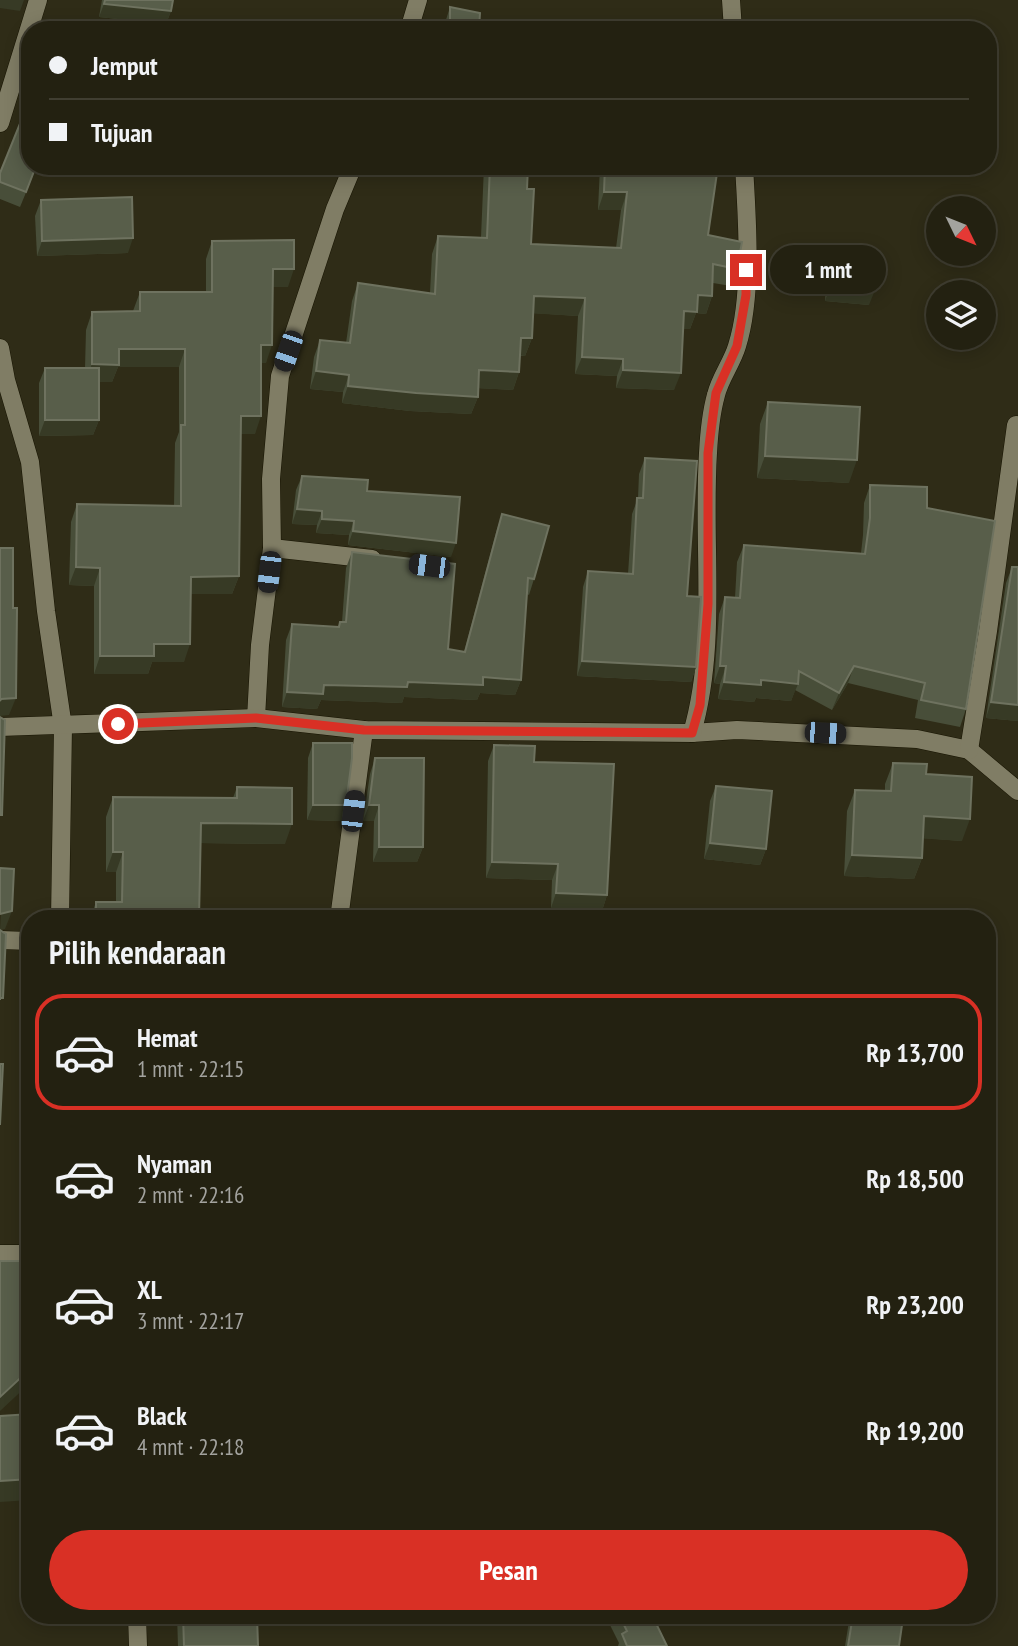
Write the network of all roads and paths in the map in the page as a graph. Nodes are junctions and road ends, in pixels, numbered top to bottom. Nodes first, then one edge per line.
1 (38, 0) edge
2 (418, 0) edge
3 (730, 0) edge
4 (32, 21) edge
5 (412, 21) edge
6 (732, 21) edge
7 (21, 55) edge
8 (0, 123) edge
9 (350, 175) edge
10 (745, 175) edge
11 (0, 348) edge
12 (1016, 425) dead end
13 (272, 548) junction
14 (390, 561) edge
15 (256, 718) junction
16 (0, 727) edge
17 (63, 727) junction
18 (364, 730) junction
19 (692, 733) junction
20 (969, 750) junction
21 (1018, 791) edge
22 (60, 910) edge
23 (340, 910) edge
24 (0, 940) edge
25 (21, 941) edge
26 (0, 1254) edge
27 (21, 1254) edge
28 (137, 1624) edge
29 (138, 1646) edge

1 - 4 street
2 - 5 street
3 - 6 street
7 - 8 street
9 - 13 street
10 - 19 street
11 - 17 street
12 - 20 street
13 - 14 street
13 - 15 street
15 - 17 street
15 - 18 street
16 - 17 street
17 - 22 street
18 - 19 street
18 - 23 street
19 - 20 street
20 - 21 street
24 - 25 street
26 - 27 street
28 - 29 street

